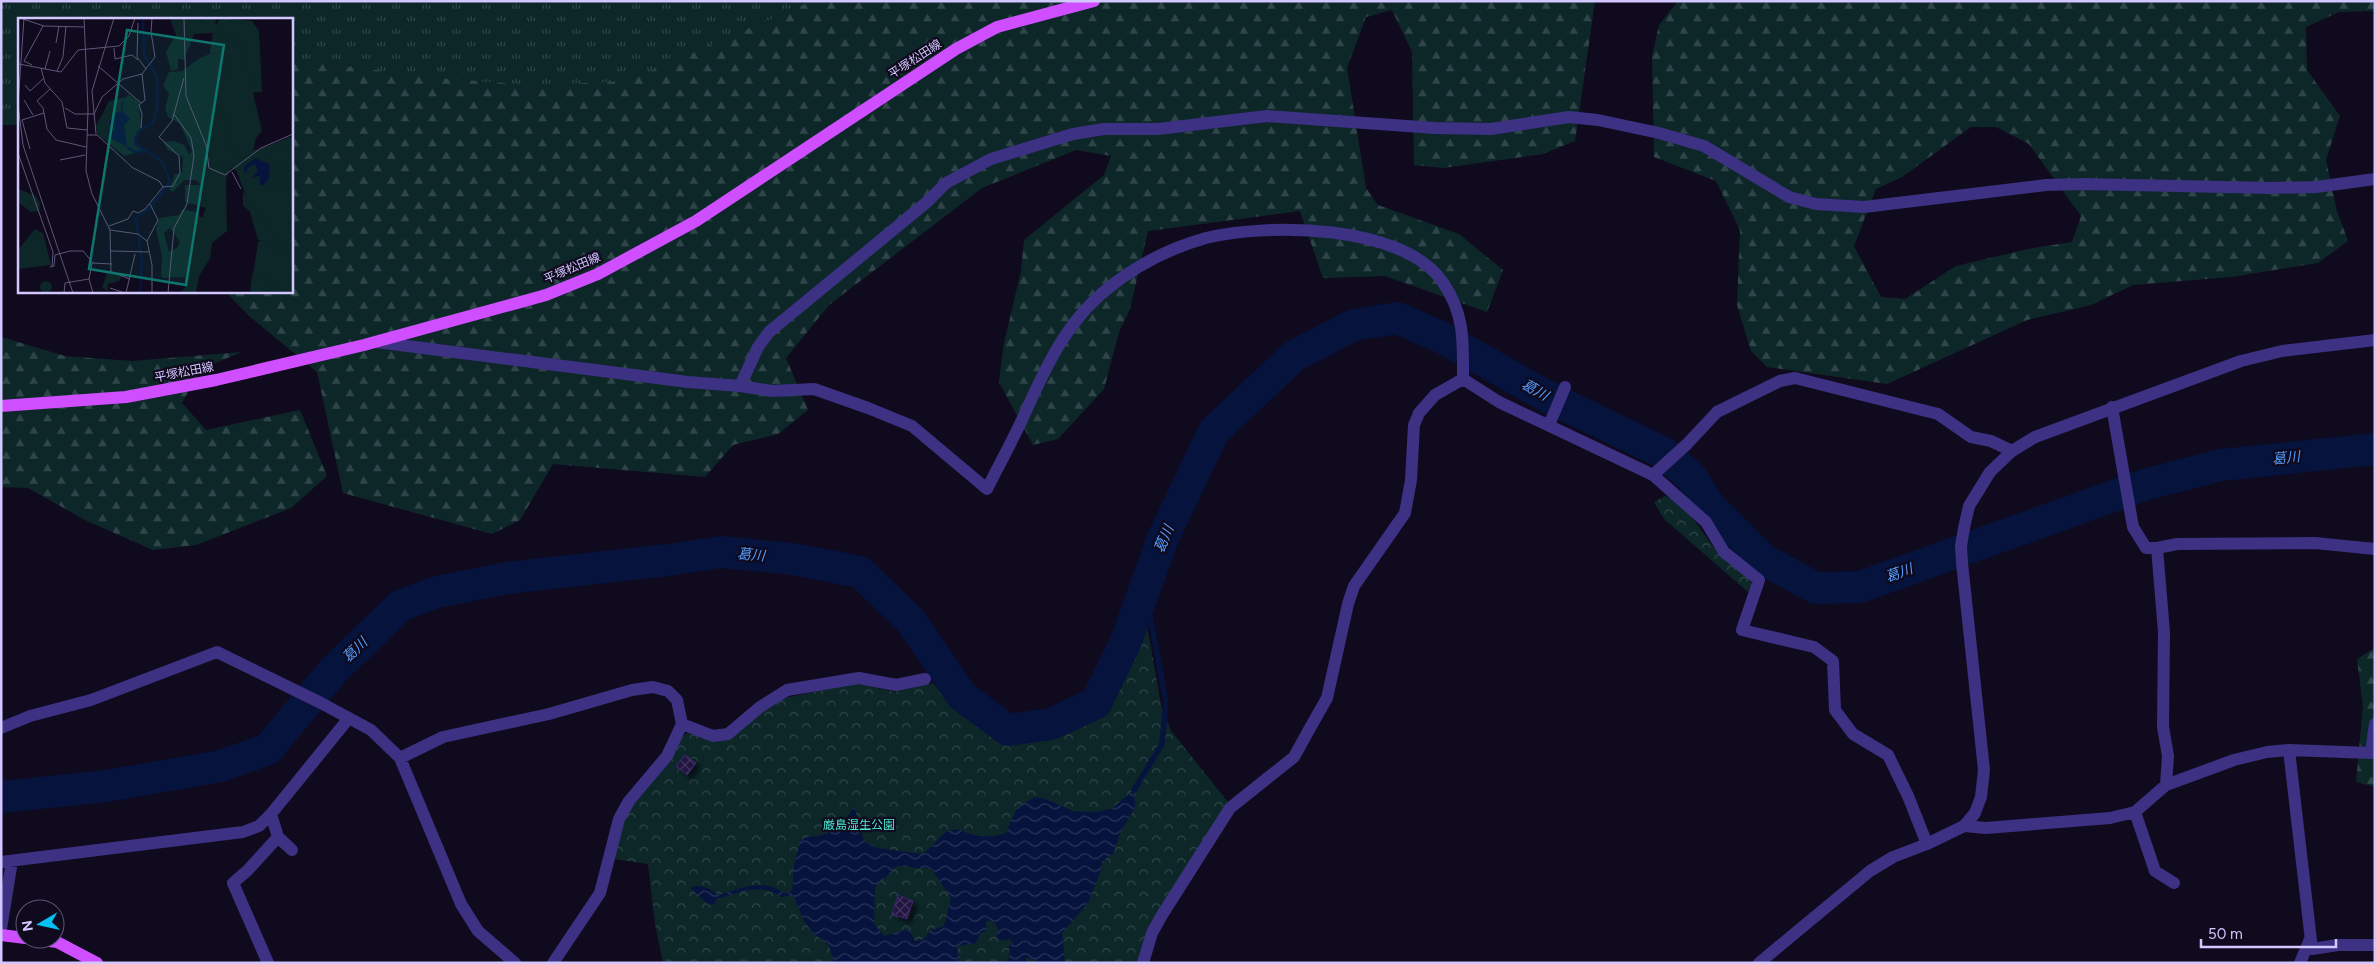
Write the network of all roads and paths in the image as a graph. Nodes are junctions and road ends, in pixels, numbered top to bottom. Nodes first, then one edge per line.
1 (1094, 1) edge
2 (2375, 179) edge
3 (2375, 340) edge
4 (376, 342) junction
5 (1463, 373) junction
6 (740, 386) junction
7 (1565, 387) dead end
8 (1, 406) edge
9 (2112, 408) junction
10 (1549, 425) junction
11 (2012, 451) junction
12 (1655, 473) junction
13 (2157, 548) junction
14 (2375, 549) edge
15 (925, 679) dead end
16 (349, 718) junction
17 (682, 724) junction
18 (2375, 724) edge
19 (1, 728) edge
20 (2289, 750) junction
21 (400, 758) junction
22 (2166, 784) junction
23 (2135, 812) junction
24 (271, 814) junction
25 (1964, 826) junction
26 (278, 837) junction
27 (1927, 844) junction
28 (292, 850) dead end
29 (7, 861) edge
30 (2174, 883) dead end
31 (1, 929) edge
32 (1, 935) edge
33 (15, 937) edge
34 (2310, 939) junction
35 (2375, 945) edge
36 (65, 946) edge
37 (97, 963) edge
38 (268, 963) edge
39 (515, 963) edge
40 (553, 963) edge
41 (1143, 963) edge
42 (1759, 963) edge
43 (2300, 963) edge

1 - 4 main road, 平塚松田線
2 - 6 street
3 - 9 street
4 - 6 street
4 - 8 main road, 平塚松田線
5 - 6 street
5 - 10 street
5 - 41 street
7 - 10 street
9 - 11 street
9 - 13 street
10 - 12 street
11 - 12 street
11 - 25 street
12 - 27 street
13 - 14 street
13 - 22 street
15 - 17 street
16 - 19 street
16 - 21 street
16 - 24 street
17 - 21 street
17 - 40 street
18 - 20 street
20 - 22 street
20 - 34 street
21 - 39 street
22 - 23 street
23 - 25 street
23 - 30 street
24 - 26 street
24 - 29 street
25 - 27 street
26 - 28 street
26 - 38 street
27 - 42 street
29 - 31 street
32 - 33 main road
34 - 35 street
34 - 43 street
36 - 37 main road

